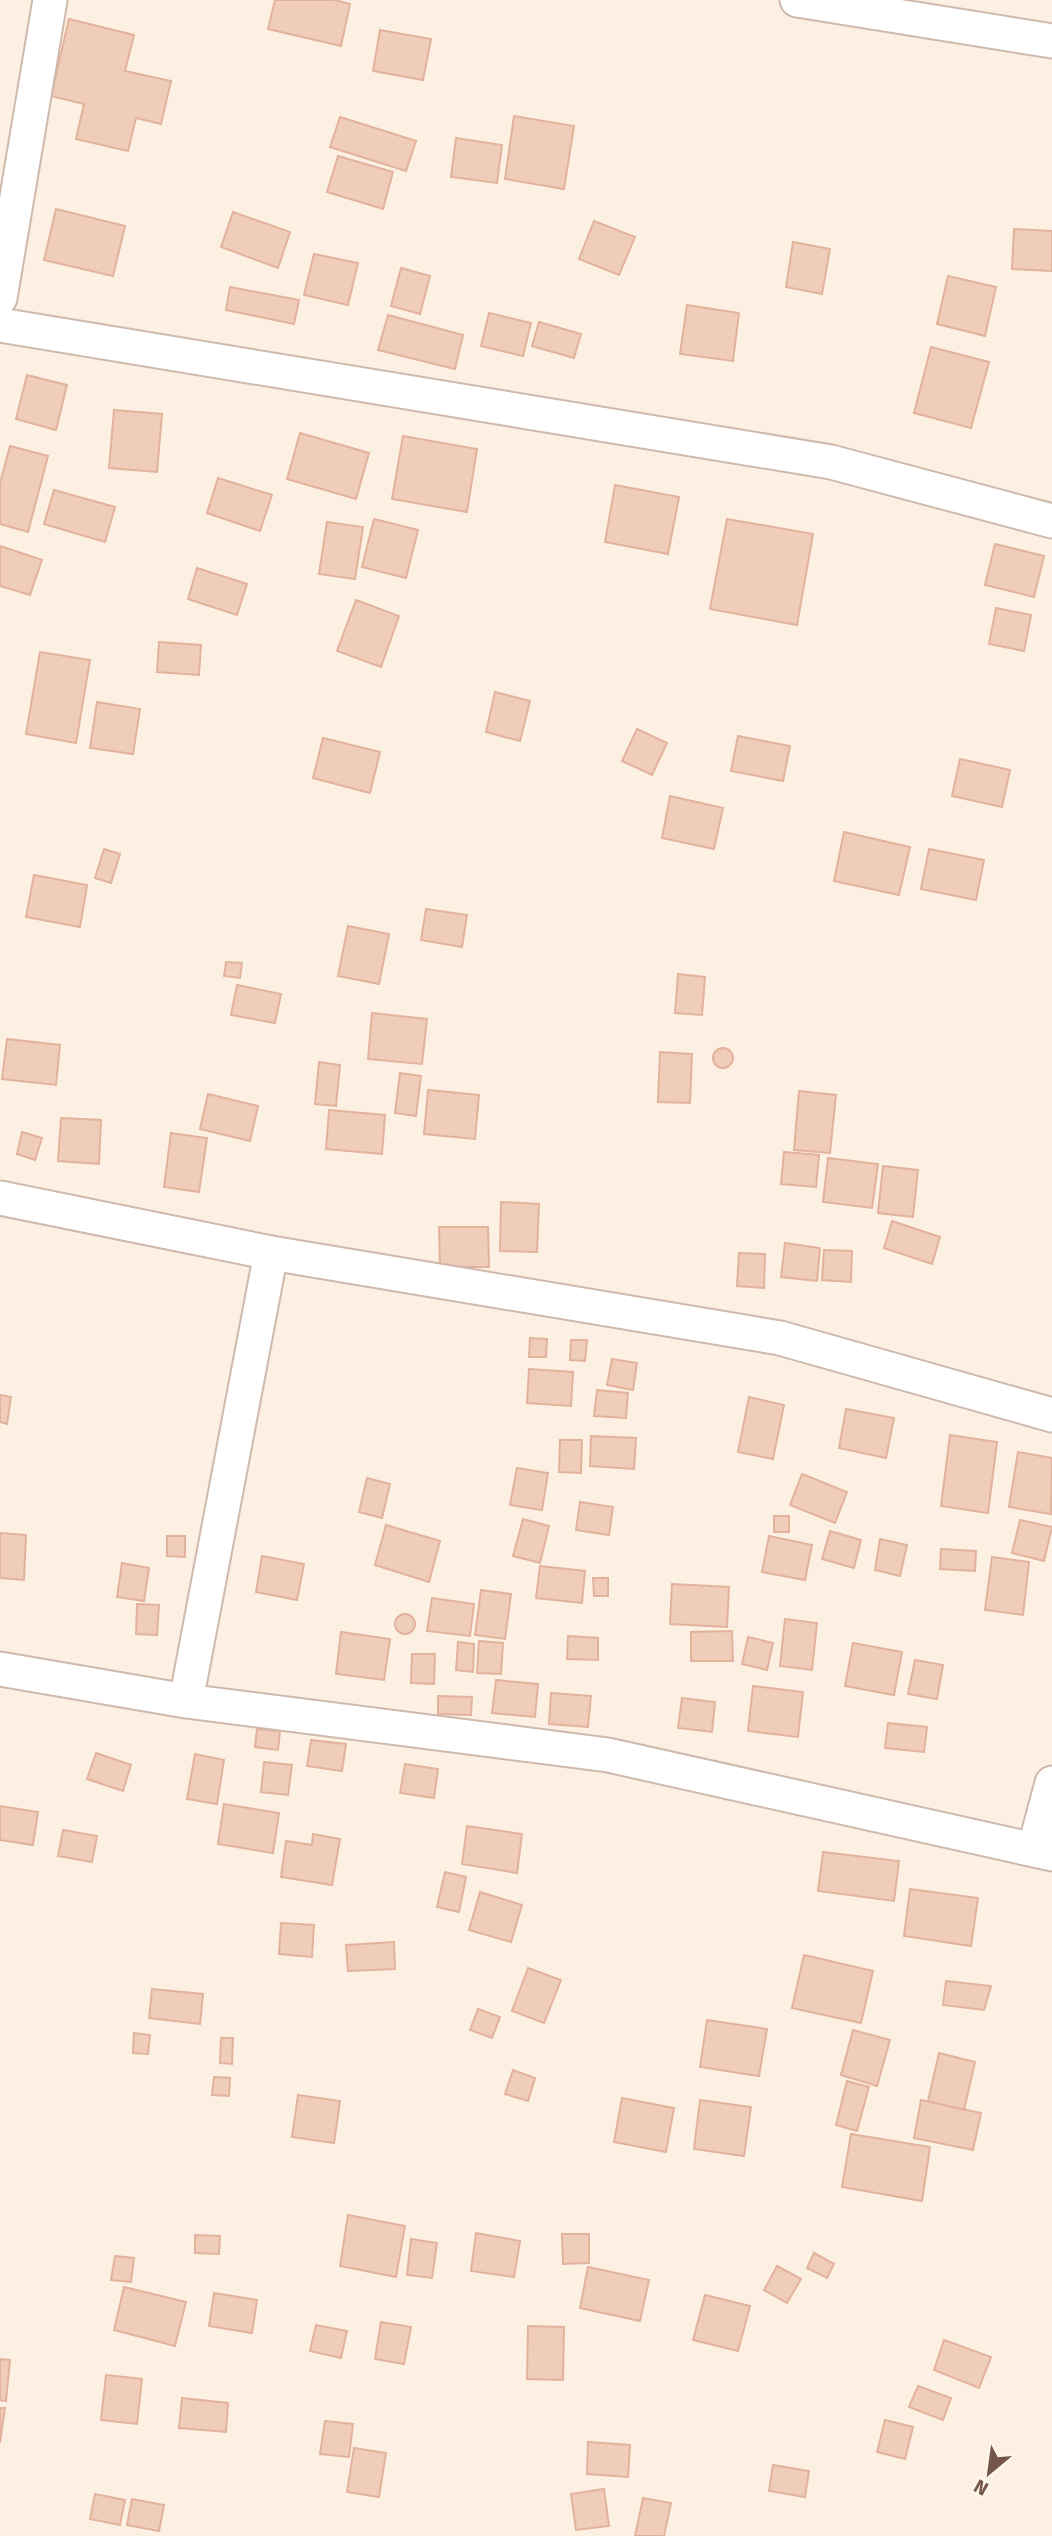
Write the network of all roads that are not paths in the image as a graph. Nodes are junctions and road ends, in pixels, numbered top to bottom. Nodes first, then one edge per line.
1 (50, 0) edge
2 (797, 0) edge
3 (934, 11) edge
4 (1052, 41) edge
5 (0, 298) edge
6 (0, 325) edge
7 (1052, 521) edge
8 (0, 1198) edge
9 (271, 1252) junction
10 (1052, 1415) edge
11 (0, 1669) edge
12 (186, 1700) junction
13 (1052, 1783) edge
14 (1043, 1852) edge

1 - 5 street
2 - 3 street
3 - 4 street
6 - 7 street
8 - 9 street
9 - 10 street
9 - 12 street
11 - 12 street
12 - 14 street
13 - 14 street

